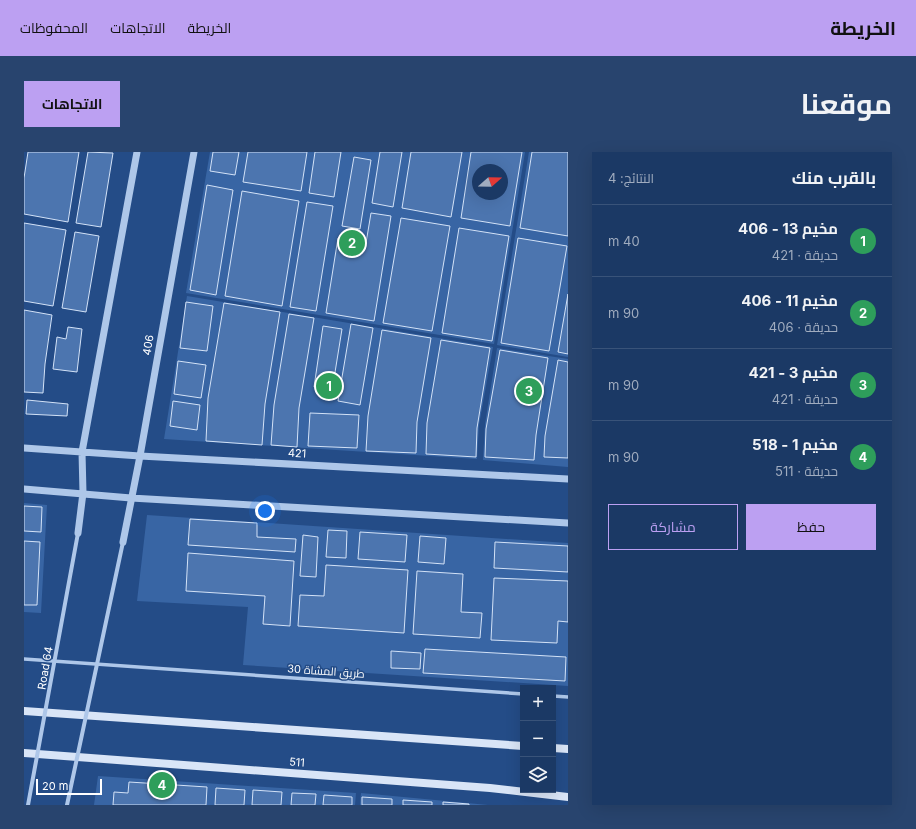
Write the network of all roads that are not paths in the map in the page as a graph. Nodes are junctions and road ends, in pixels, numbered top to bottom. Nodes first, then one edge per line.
1 (137, 152) edge
2 (194, 152) edge
3 (24, 448) edge
4 (82, 452) junction
5 (140, 456) junction
6 (568, 479) edge
7 (24, 489) edge
8 (83, 493) junction
9 (131, 498) junction
10 (568, 523) edge
11 (78, 533) joint
12 (123, 542) joint
13 (24, 659) edge
14 (520, 694) edge
15 (556, 696) edge
16 (568, 697) edge
17 (24, 711) edge
18 (520, 746) edge
19 (556, 748) edge
20 (568, 749) edge
21 (24, 753) edge
22 (568, 797) edge
23 (28, 805) edge
24 (67, 805) edge

1 - 4 street
2 - 5 street, 406
3 - 4 street, 421
4 - 5 street, 421
4 - 8 street
5 - 6 street, 421
5 - 9 street, 406
7 - 8 street
8 - 9 street
8 - 11 street
9 - 10 street
9 - 12 street, 406
11 - 23 street, Road 64, bridge
12 - 24 street, bridge
13 - 14 street, طريق المشاة 30
15 - 16 street
17 - 18 main road
19 - 20 main road
21 - 22 main road, 511

